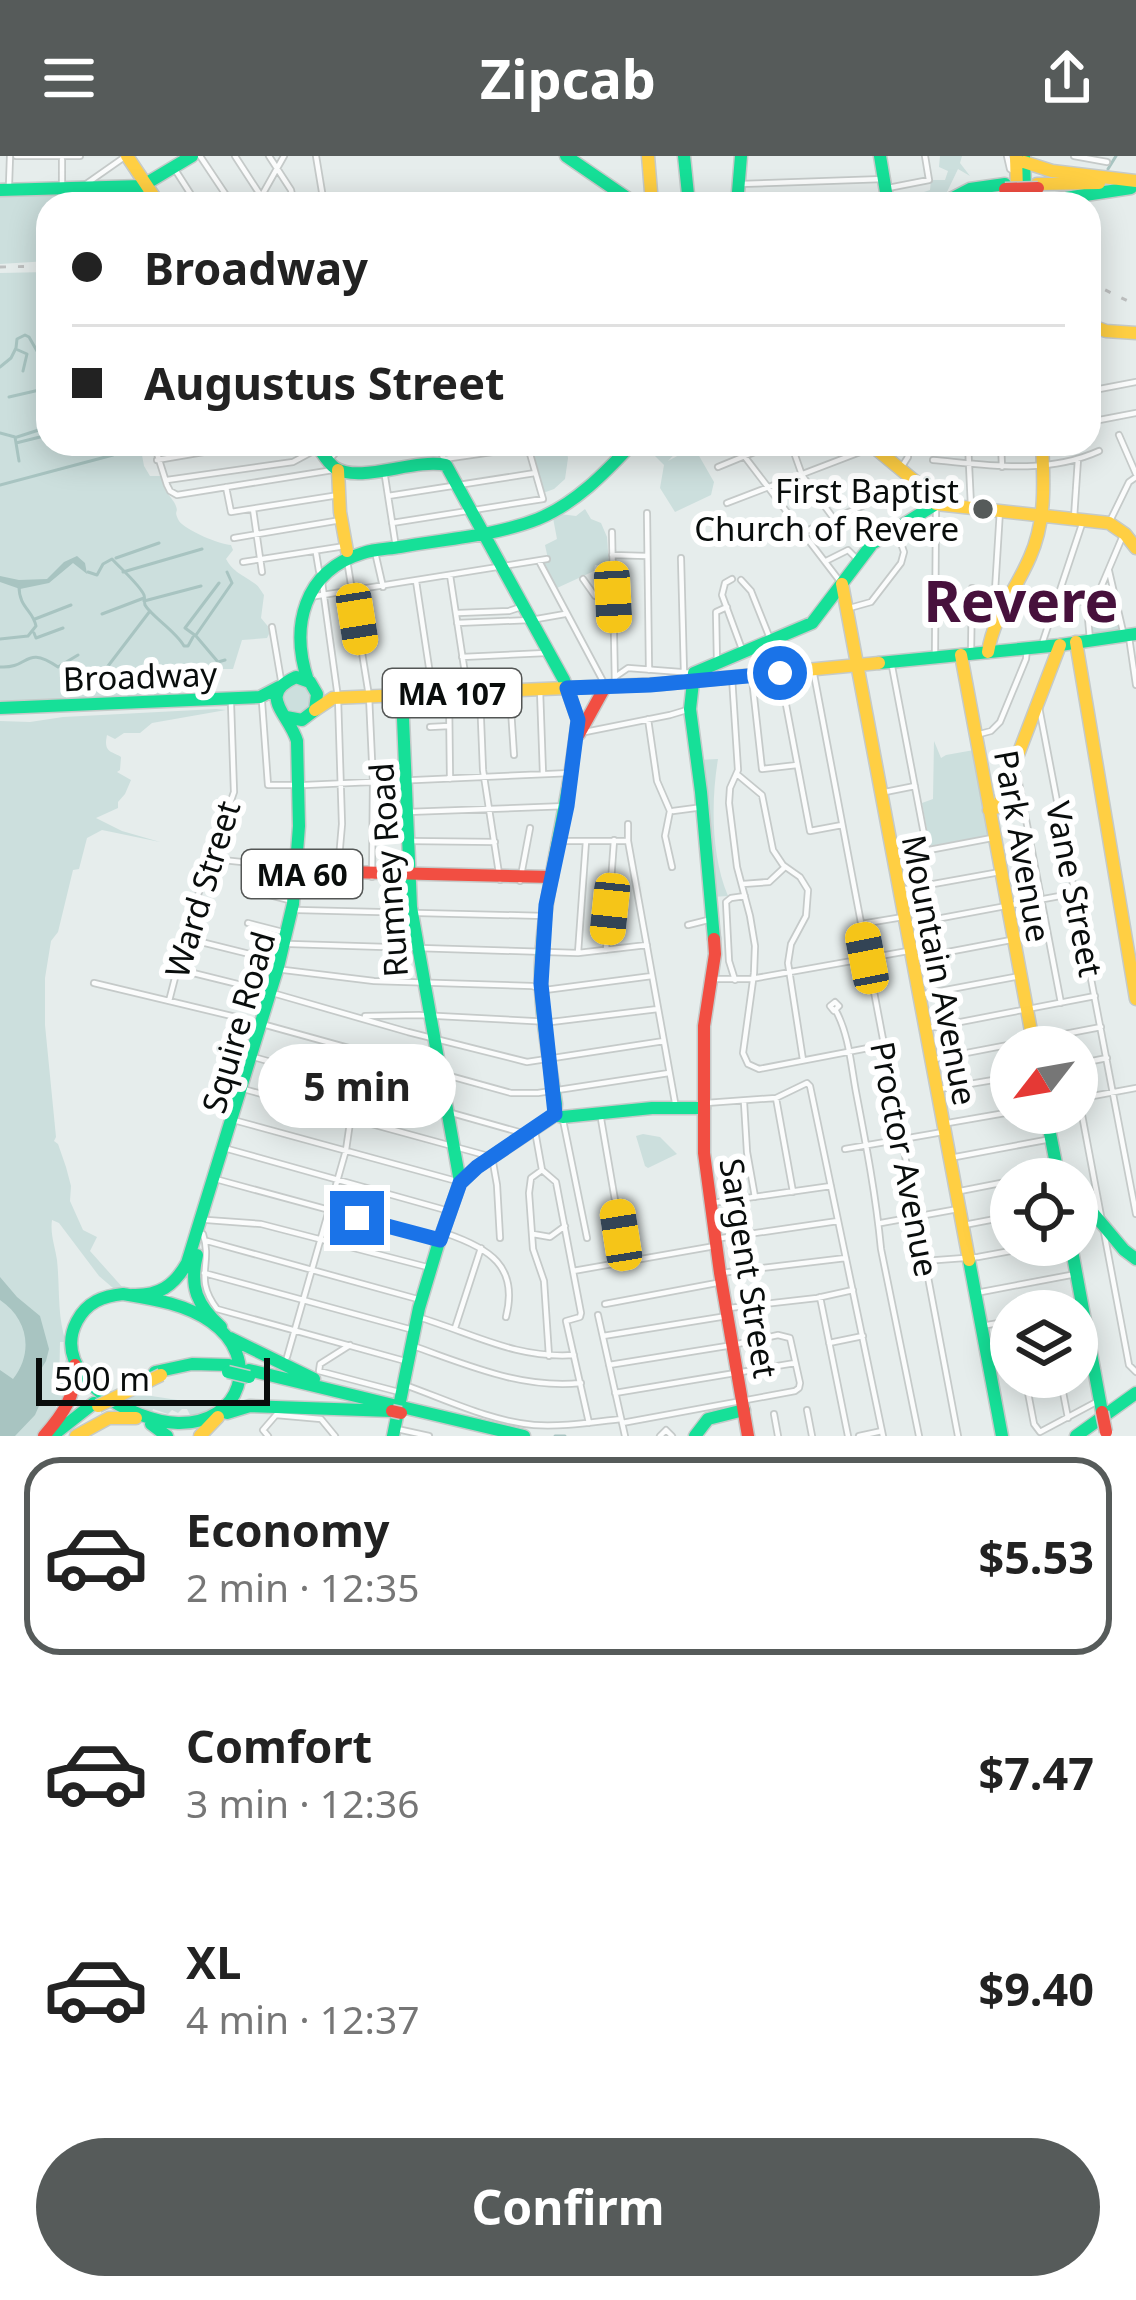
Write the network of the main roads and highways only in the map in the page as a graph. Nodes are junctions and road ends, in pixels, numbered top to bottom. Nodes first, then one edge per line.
1 (127, 156) edge
2 (555, 156) edge
3 (566, 156) edge
4 (648, 156) edge
5 (684, 156) edge
6 (741, 156) edge
7 (880, 156) edge
8 (181, 159) edge
9 (1017, 160) edge
10 (1052, 171) junction
11 (145, 183) junction
12 (3, 186) edge
13 (1135, 187) edge
14 (149, 192) edge
15 (608, 192) edge
16 (618, 192) edge
17 (651, 192) edge
18 (688, 192) edge
19 (738, 192) edge
20 (886, 192) edge
21 (1016, 192) edge
22 (1025, 192) edge
23 (1030, 192) edge
24 (1101, 192) edge
25 (1101, 331) edge
26 (1136, 336) edge
27 (325, 456) edge
28 (616, 456) edge
29 (619, 456) edge
30 (887, 456) edge
31 (1043, 456) edge
32 (333, 465) junction
33 (936, 504) junction
34 (1042, 514) junction
35 (483, 530) junction
36 (1136, 548) edge
37 (346, 552) junction
38 (320, 574) junction
39 (842, 584) junction
40 (1130, 635) edge
41 (1083, 642) junction
42 (1060, 645) junction
43 (988, 652) junction
44 (966, 654) junction
45 (856, 665) junction
46 (689, 676) junction
47 (283, 683) junction
48 (612, 683) junction
49 (311, 684) junction
50 (567, 688) junction
51 (402, 695) junction
52 (335, 698) junction
53 (0, 711) edge
54 (282, 712) junction
55 (311, 714) junction
56 (574, 748) junction
57 (302, 785) junction
58 (989, 810) junction
59 (302, 872) junction
60 (410, 876) junction
61 (551, 880) junction
62 (1132, 951) edge
63 (1136, 999) edge
64 (263, 1025) junction
65 (1030, 1026) edge
66 (704, 1106) junction
67 (559, 1116) junction
68 (225, 1149) junction
69 (460, 1182) junction
70 (1098, 1218) edge
71 (1132, 1258) edge
72 (1075, 1266) edge
73 (132, 1295) junction
74 (225, 1332) junction
75 (75, 1364) junction
76 (1136, 1393) edge
77 (347, 1397) junction
78 (398, 1402) junction
79 (1136, 1402) edge
80 (743, 1406) junction
81 (219, 1417) junction
82 (146, 1421) junction
83 (394, 1431) edge
84 (1107, 1434) edge
85 (52, 1436) edge
86 (76, 1436) edge
87 (166, 1436) edge
88 (200, 1436) edge
89 (495, 1436) edge
90 (524, 1436) edge
91 (695, 1436) edge
92 (748, 1436) edge
93 (1002, 1436) edge
94 (1076, 1436) edge
95 (1090, 1436) edge

1 - 11 main road
2 - 15 main road
3 - 16 main road
4 - 17 main road
5 - 18 main road
6 - 19 main road
7 - 20 main road
8 - 11 main road
9 - 10 main road
9 - 21 main road
10 - 13 main road
10 - 23 main road
11 - 12 main road
11 - 12 main road
11 - 14 main road
13 - 22 main road, bridge
13 - 24 main road
25 - 26 main road
27 - 32 main road
28 - 35 main road, MA 60
29 - 35 main road, MA 60
30 - 33 main road
31 - 34 main road
32 - 35 main road
32 - 37 main road
33 - 34 main road
33 - 39 main road
34 - 36 main road
34 - 43 main road
35 - 37 main road, MA 60
35 - 37 main road, MA 60
35 - 50 main road
37 - 38 main road, MA 60
38 - 47 main road, MA 60
38 - 49 main road, MA 60
39 - 45 main road, Mountain Avenue
39 - 46 main road
40 - 41 main road, MA 107
41 - 42 main road, MA 107
41 - 62 main road
42 - 43 main road, MA 107
42 - 58 main road
43 - 44 main road, MA 107
44 - 45 main road, MA 107
44 - 58 main road, Park Avenue
45 - 46 main road, MA 107
45 - 93 main road, Mountain Avenue
46 - 48 main road, MA 107
46 - 66 main road, Sargent Street
47 - 49 main road
47 - 53 main road, Broadway
47 - 54 main road, MA 60
48 - 50 main road, MA 107
48 - 56 main road
49 - 52 main road
49 - 55 main road, MA 60
50 - 51 main road, MA 107
50 - 56 main road
51 - 52 main road, MA 107
51 - 60 main road, Rumney Road
52 - 55 main road, MA 107
53 - 54 main road, Broadway
54 - 55 main road
54 - 57 main road, Squire Road / MA 60
55 - 57 main road, Squire Road / MA 60
56 - 61 main road
57 - 59 main road, Squire Road / MA 60
58 - 65 main road, Park Avenue
59 - 60 main road
59 - 64 main road, Squire Road / MA 60
60 - 61 main road
60 - 69 main road, Rumney Road
61 - 67 main road
62 - 63 main road
64 - 68 main road, Squire Road / MA 60
64 - 68 main road, Squire Road / MA 60
66 - 67 main road
66 - 80 main road, Sargent Street
67 - 69 main road
68 - 73 main road, Squire Road / MA 60
68 - 74 main road, Squire Road / MA 60
69 - 78 main road
70 - 71 main road
72 - 84 main road, bridge
73 - 74 main road
73 - 75 main road, MA 60
74 - 77 main road
74 - 81 main road, MA 60
75 - 82 main road
75 - 85 main road
76 - 94 main road
77 - 78 main road
77 - 85 main road, bridge
78 - 81 main road
78 - 83 main road
78 - 89 main road
78 - 90 main road
79 - 95 main road
80 - 91 main road
80 - 92 main road, Sargent Street
81 - 82 main road
81 - 88 main road, MA 60
82 - 86 main road
82 - 87 main road

